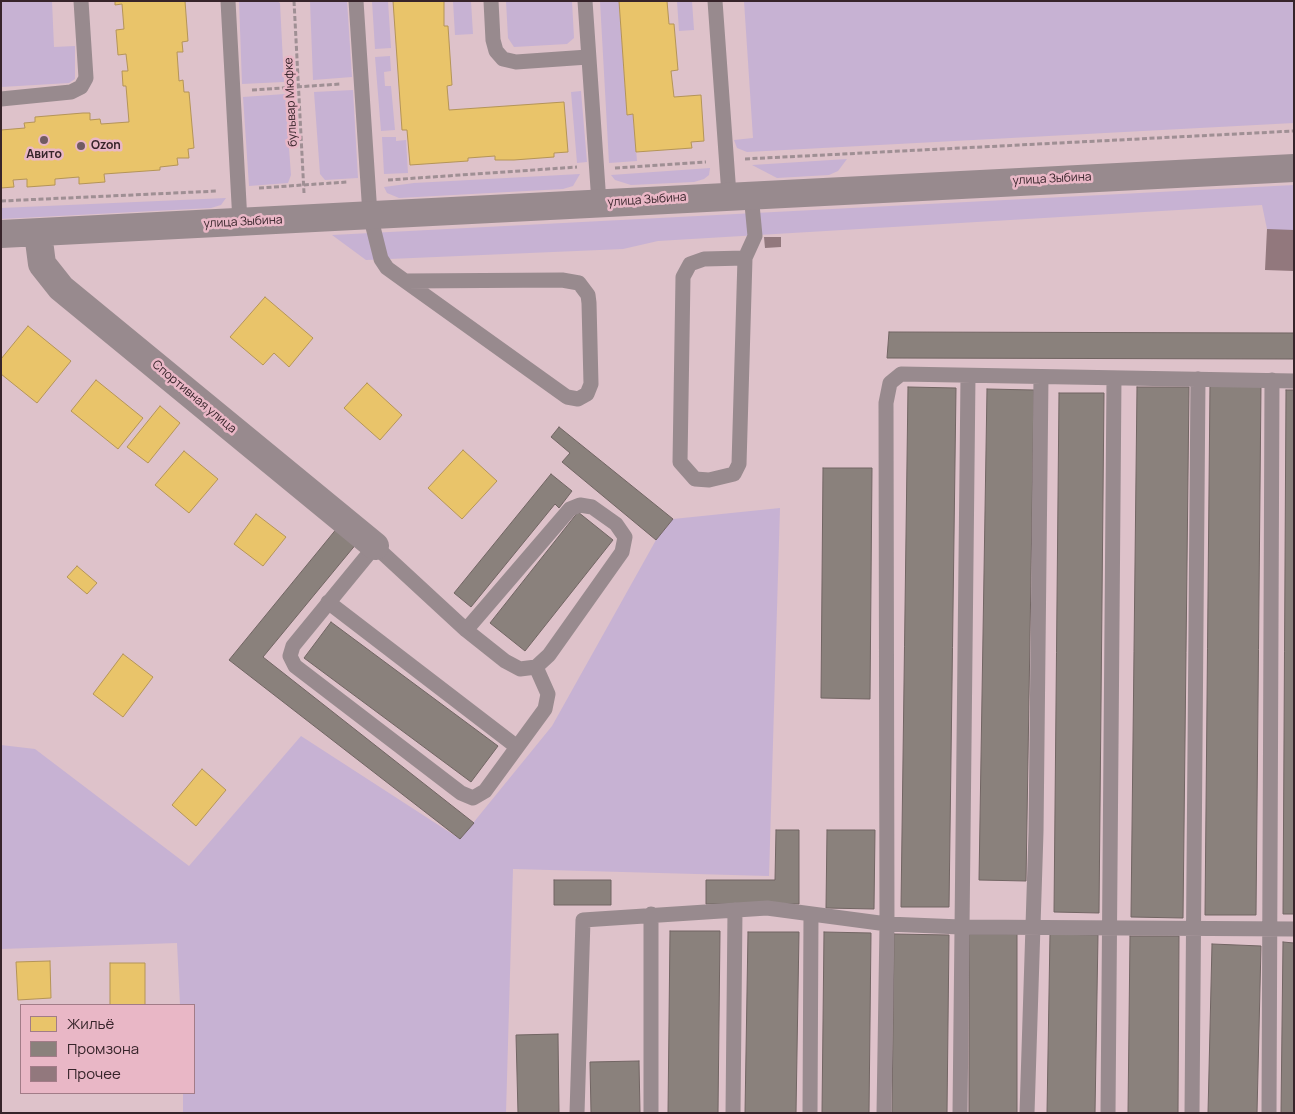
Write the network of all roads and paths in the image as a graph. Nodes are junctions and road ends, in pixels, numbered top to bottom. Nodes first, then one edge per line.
1 (81, 1) edge
2 (228, 1) edge
3 (294, 1) edge
4 (356, 1) edge
5 (491, 1) edge
6 (584, 1) edge
7 (715, 1) edge
8 (588, 57) junction
9 (361, 83) junction
10 (299, 86) junction
11 (232, 91) junction
12 (1, 99) edge
13 (1294, 131) edge
14 (726, 160) junction
15 (597, 168) junction
16 (1294, 168) edge
17 (368, 181) junction
18 (304, 185) junction
19 (238, 190) junction
20 (740, 195) junction
21 (1, 201) edge
22 (305, 202) dead end
23 (599, 203) junction
24 (370, 215) junction
25 (240, 222) junction
26 (38, 233) junction
27 (1, 234) edge
28 (745, 258) junction
29 (405, 281) junction
30 (968, 376) junction
31 (1040, 377) junction
32 (1114, 378) junction
33 (1198, 379) junction
34 (1272, 380) junction
35 (1294, 380) edge
36 (375, 546) junction
37 (328, 602) junction
38 (466, 630) junction
39 (536, 667) junction
40 (517, 747) junction
41 (735, 910) junction
42 (651, 914) junction
43 (811, 914) junction
44 (887, 924) junction
45 (962, 927) junction
46 (1110, 927) junction
47 (1033, 928) junction
48 (1195, 928) junction
49 (1271, 928) junction
50 (1294, 929) edge
51 (577, 1113) edge
52 (651, 1113) edge
53 (733, 1113) edge
54 (810, 1113) edge
55 (884, 1113) edge
56 (960, 1113) edge
57 (1027, 1113) edge
58 (1108, 1113) edge
59 (1192, 1113) edge
60 (1269, 1113) edge

1 - 12 lane
2 - 11 lane
3 - 10 path, бульвар Мюфке
4 - 9 lane
5 - 8 lane
6 - 8 lane
7 - 14 lane
8 - 15 lane
9 - 10 path
9 - 17 lane
10 - 11 path
10 - 18 path, бульвар Мюфке
11 - 19 lane
13 - 14 path
14 - 15 path
14 - 20 lane
15 - 17 path
15 - 23 lane
16 - 20 street, улица Зыбина
17 - 18 path
17 - 24 lane
18 - 19 path
18 - 22 path, бульвар Мюфке
19 - 21 path
19 - 25 lane
20 - 23 street, улица Зыбина
20 - 28 lane
23 - 24 street, улица Зыбина
24 - 25 street, улица Зыбина
24 - 29 lane
25 - 26 street, улица Зыбина
26 - 27 street, улица Зыбина
26 - 36 street, Спортивная улица
28 - 28 lane
29 - 29 lane
30 - 31 lane
30 - 44 lane
30 - 45 lane
31 - 32 lane
31 - 47 lane
32 - 33 lane
32 - 46 lane
33 - 34 lane
33 - 48 lane
34 - 35 lane
34 - 49 lane
36 - 37 lane
36 - 38 lane
37 - 40 lane
37 - 40 lane
38 - 39 lane
38 - 39 lane
39 - 40 lane
41 - 42 lane
41 - 43 lane
41 - 53 lane
42 - 51 lane
42 - 52 lane
43 - 44 lane
43 - 54 lane
44 - 45 lane
44 - 55 lane
45 - 47 lane
45 - 56 lane
46 - 47 lane
46 - 48 lane
46 - 58 lane
47 - 57 lane
48 - 49 lane
48 - 59 lane
49 - 50 lane
49 - 60 lane

